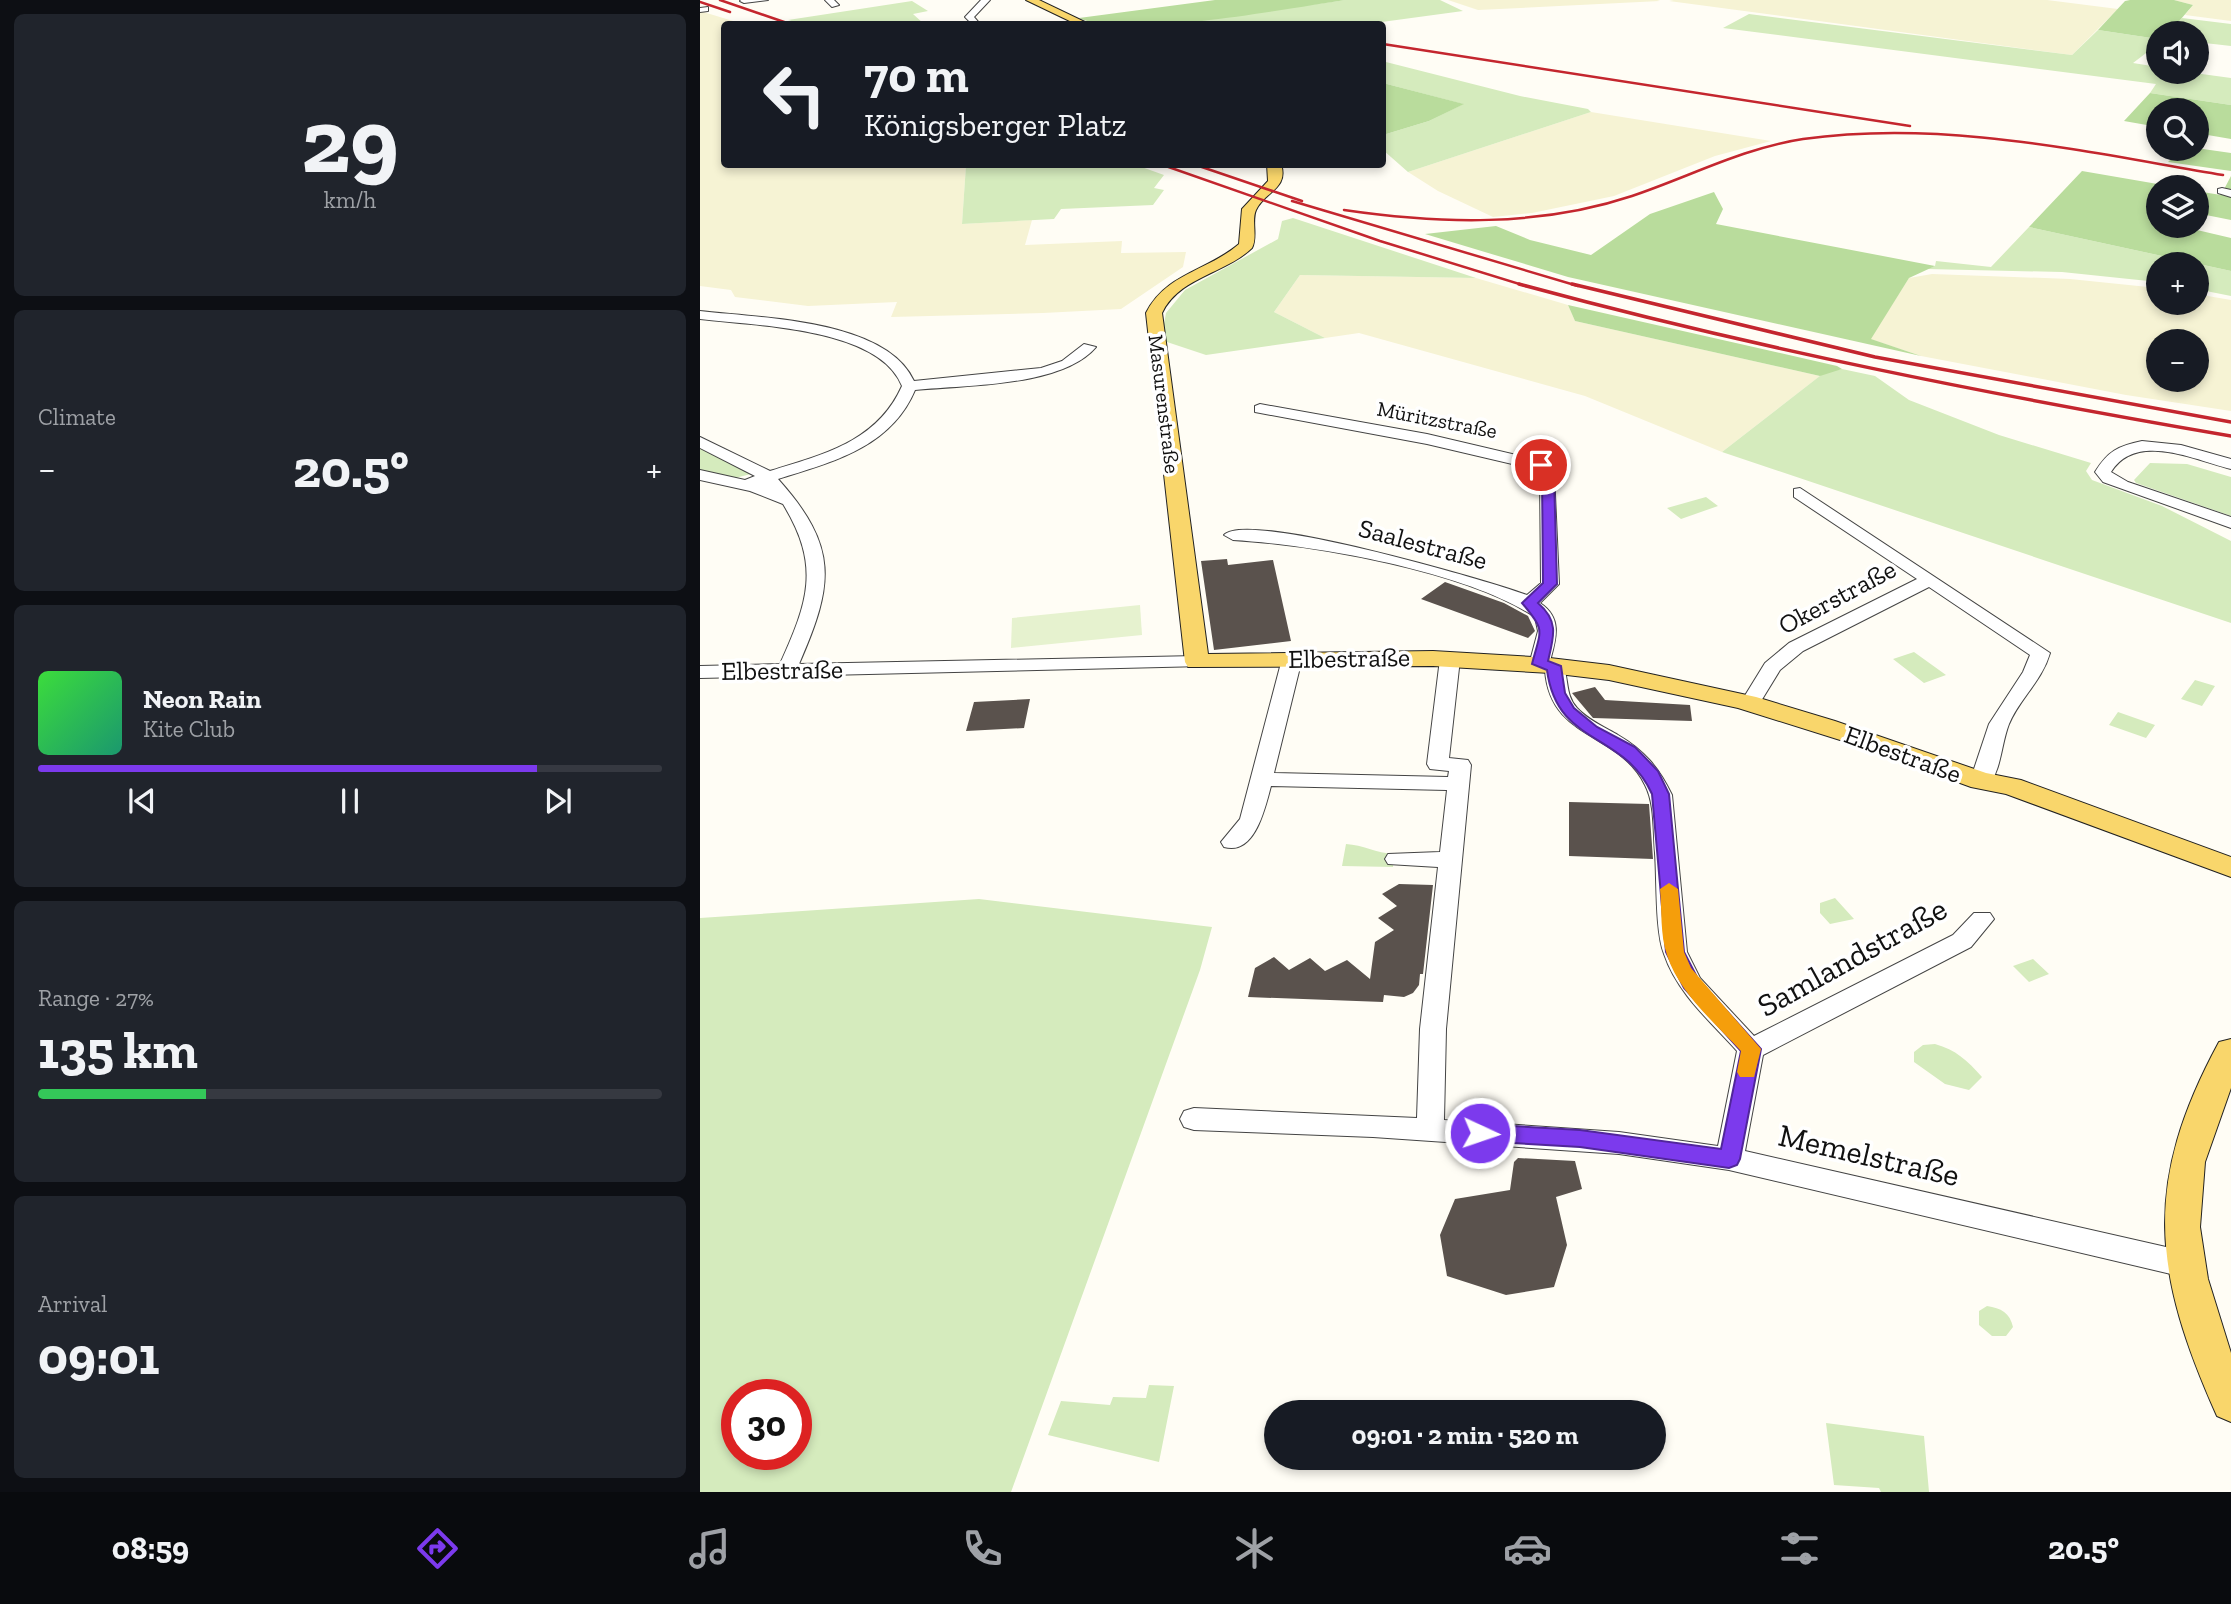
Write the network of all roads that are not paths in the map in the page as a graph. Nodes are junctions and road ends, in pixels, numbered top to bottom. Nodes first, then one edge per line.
1 (750, 0) edge
2 (757, 0) edge
3 (764, 0) edge
4 (986, 0) edge
5 (1031, 0) edge
6 (973, 21) edge
7 (1077, 21) edge
8 (1275, 168) edge
9 (700, 315) edge
10 (1089, 347) dead end
11 (909, 386) junction
12 (1260, 410) dead end
13 (700, 442) edge
14 (2231, 464) edge
15 (700, 475) edge
16 (767, 476) junction
17 (746, 485) junction
18 (1800, 493) dead end
19 (789, 501) junction
20 (2231, 523) edge
21 (1233, 535) dead end
22 (1929, 580) junction
23 (1530, 603) junction
24 (1292, 659) junction
25 (1451, 659) junction
26 (1196, 662) junction
27 (1547, 665) junction
28 (787, 670) junction
29 (700, 672) edge
30 (1751, 702) junction
31 (1262, 779) junction
32 (1981, 781) junction
33 (1458, 784) junction
34 (1232, 842) dead end
35 (1396, 859) dead end
36 (1452, 865) junction
37 (2231, 867) edge
38 (2231, 881) edge
39 (1982, 919) dead end
40 (1751, 1049) junction
41 (2231, 1051) edge
42 (1194, 1119) dead end
43 (1430, 1130) junction
44 (1729, 1159) junction
45 (2188, 1265) junction
46 (2231, 1403) edge

1 - 3 street
2 - 3 street
4 - 6 street
5 - 7 main road
8 - 26 main road, Masurenstraße
9 - 11 street
10 - 11 street
11 - 16 street
12 - 23 street, Müritzstraße
13 - 16 street
14 - 20 street
15 - 17 street
16 - 17 street
16 - 19 street
17 - 19 street
18 - 22 street, Okerstraße
19 - 28 street
21 - 23 street, Saalestraße
22 - 30 street, Okerstraße
22 - 32 street, Okerstraße
23 - 27 street
24 - 25 main road, Elbestraße
24 - 26 main road, Elbestraße
24 - 31 street
25 - 27 main road, Elbestraße
25 - 33 street
26 - 28 street, Elbestraße
27 - 30 main road, Elbestraße
27 - 40 street
28 - 29 street, Elbestraße
30 - 32 main road, Elbestraße
31 - 33 street
31 - 34 street
32 - 37 main road, Elbestraße
32 - 38 main road, Elbestraße
33 - 36 street
35 - 36 street
36 - 43 street
39 - 40 street, Samlandstraße
40 - 44 street
41 - 45 main road
42 - 43 street, Memelstraße
43 - 44 street, Memelstraße
44 - 45 street, Memelstraße
45 - 46 main road

